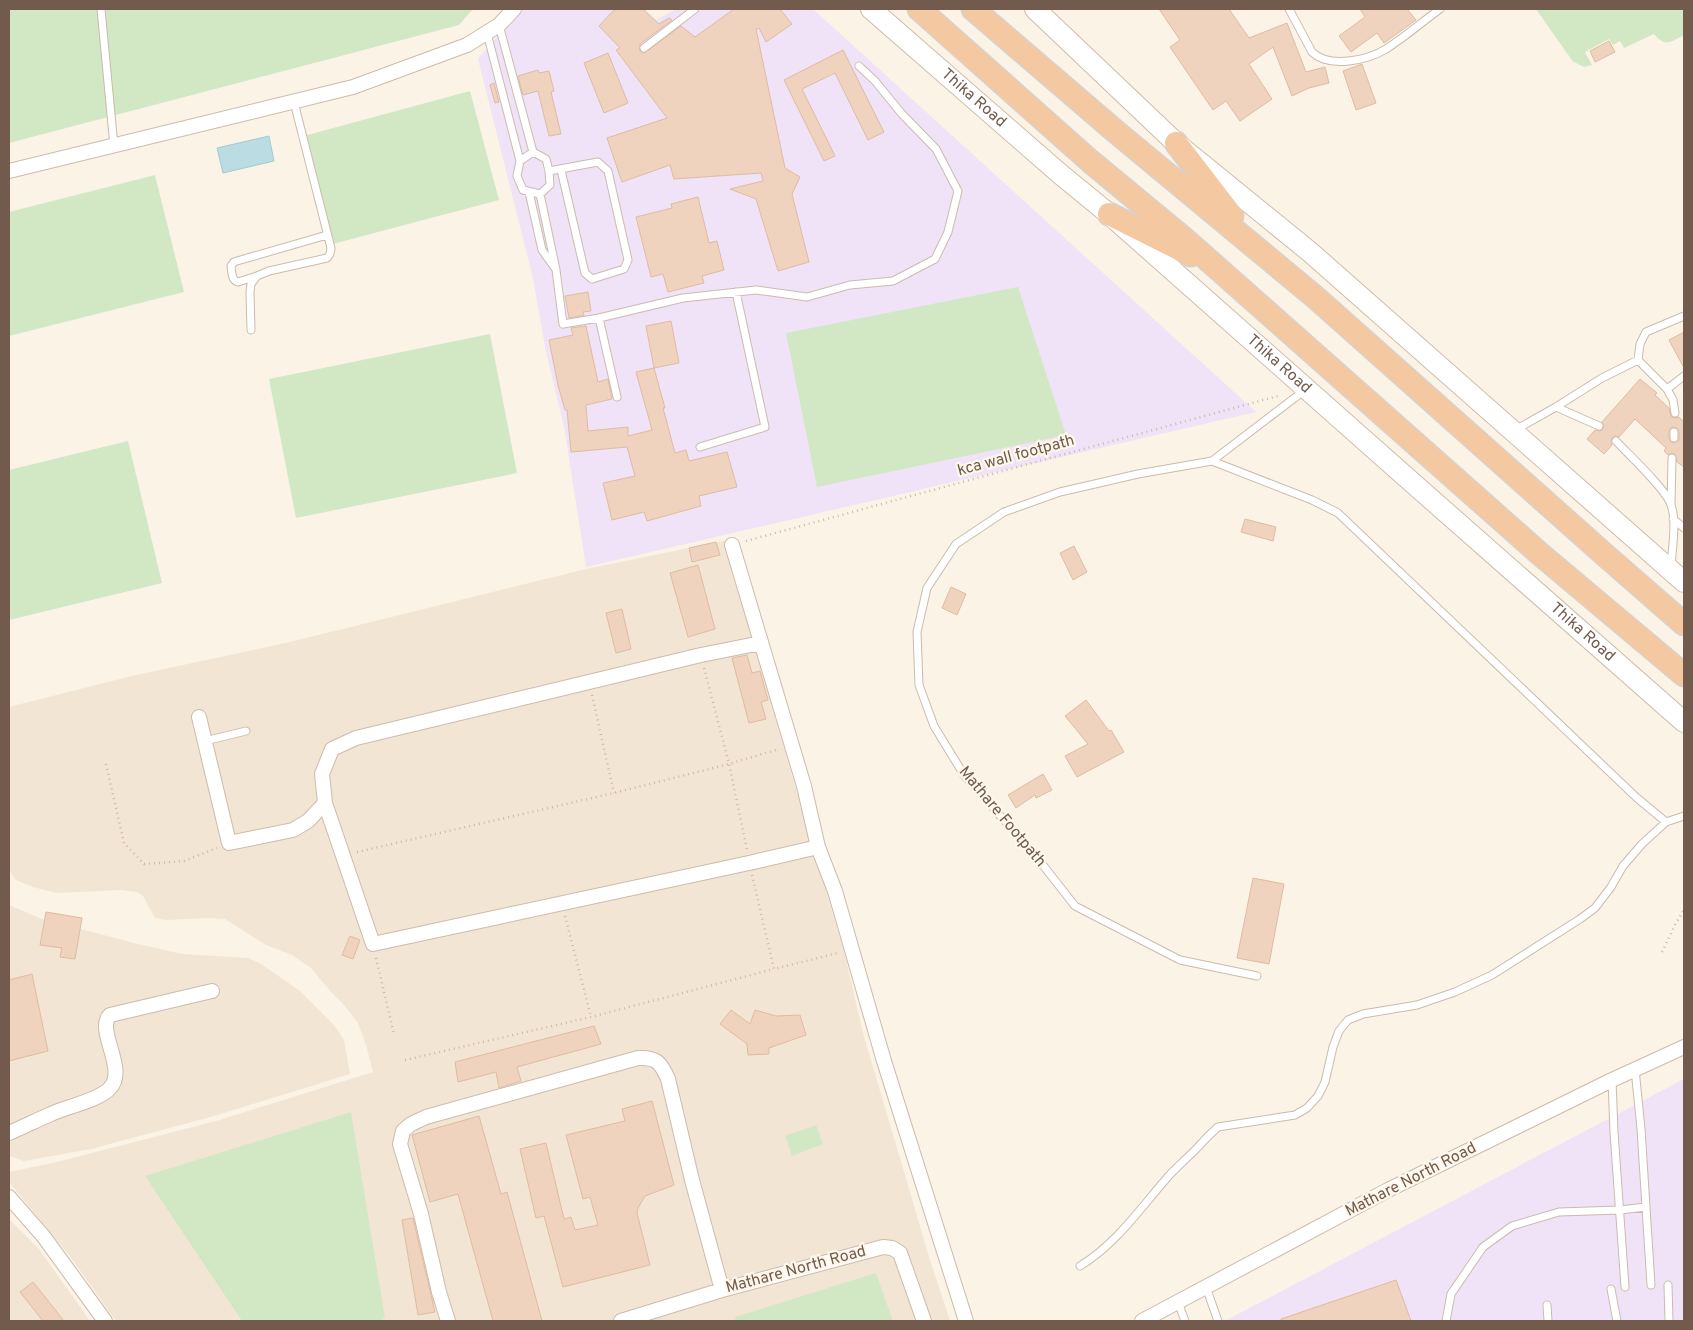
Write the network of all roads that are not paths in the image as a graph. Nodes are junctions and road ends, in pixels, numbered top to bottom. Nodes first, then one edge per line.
1 (101, 9) edge
2 (514, 9) edge
3 (695, 9) edge
4 (871, 9) edge
5 (919, 9) edge
6 (973, 9) edge
7 (1035, 9) edge
8 (1289, 9) edge
9 (1440, 9) edge
10 (493, 29) junction
11 (644, 48) dead end
12 (859, 66) dead end
13 (294, 102) junction
14 (1176, 143) junction
15 (114, 146) junction
16 (533, 152) junction
17 (520, 161) junction
18 (561, 170) junction
19 (9, 171) edge
20 (549, 171) junction
21 (529, 192) junction
22 (540, 194) junction
23 (1109, 214) junction
24 (327, 235) junction
25 (1254, 245) junction
26 (1216, 267) junction
27 (556, 270) junction
28 (257, 276) junction
29 (736, 292) junction
30 (1684, 316) edge
31 (599, 318) junction
32 (252, 330) dead end
33 (1638, 360) junction
34 (1684, 376) edge
35 (1667, 388) junction
36 (1306, 389) junction
37 (618, 397) dead end
38 (1556, 407) junction
39 (1675, 413) dead end
40 (1598, 426) dead end
41 (1512, 431) junction
42 (1616, 441) dead end
43 (700, 447) dead end
44 (1672, 458) dead end
45 (1212, 461) junction
46 (1671, 504) junction
47 (1673, 519) junction
48 (1684, 528) edge
49 (732, 544) road end
50 (1678, 576) edge
51 (1684, 624) edge
52 (761, 645) junction
53 (1684, 676) edge
54 (199, 717) dead end
55 (1684, 722) edge
56 (246, 731) dead end
57 (205, 741) junction
58 (325, 803) junction
59 (1684, 816) edge
60 (1666, 822) junction
61 (818, 846) junction
62 (1257, 976) dead end
63 (212, 991) dead end
64 (1684, 1047) edge
65 (1635, 1069) junction
66 (1612, 1080) junction
67 (9, 1133) edge
68 (9, 1197) edge
69 (1646, 1207) junction
70 (1620, 1210) junction
71 (1080, 1266) dead end
72 (1668, 1284) dead end
73 (1651, 1285) dead end
74 (1206, 1287) junction
75 (1625, 1287) dead end
76 (1611, 1289) dead end
77 (722, 1290) junction
78 (1178, 1302) junction
79 (1547, 1305) dead end
80 (106, 1321) edge
81 (448, 1321) edge
82 (621, 1321) edge
83 (924, 1321) edge
84 (966, 1321) edge
85 (1142, 1321) edge
86 (1185, 1321) edge
87 (1218, 1321) edge
88 (1446, 1321) edge
89 (1548, 1321) edge
90 (1617, 1321) edge
91 (1669, 1321) edge

1 - 15 lane
2 - 10 street
3 - 11 lane
4 - 23 main road, Thika Road
5 - 26 highway, Thika Road
6 - 25 highway
7 - 14 main road
8 - 9 lane
10 - 13 street
10 - 16 lane
10 - 17 lane
12 - 29 lane
13 - 15 street
13 - 24 lane
14 - 25 highway
14 - 41 main road
15 - 19 street
16 - 17 lane
16 - 20 lane
17 - 21 lane
18 - 18 lane
18 - 20 lane
20 - 22 lane
21 - 22 lane
21 - 27 lane
22 - 27 lane
23 - 26 highway
23 - 36 main road, Thika Road
24 - 28 lane
24 - 28 lane
25 - 51 highway
26 - 53 highway, Thika Road
27 - 31 lane
28 - 32 lane
29 - 31 lane
29 - 43 lane
30 - 33 lane
31 - 37 lane
33 - 35 lane
33 - 38 lane
34 - 35 lane
35 - 39 lane
36 - 45 lane, Mathare Footpath
36 - 55 main road, Thika Road
38 - 40 lane
38 - 41 lane
41 - 50 main road
42 - 46 lane
44 - 46 lane
45 - 60 lane
45 - 62 lane, Mathare Footpath
46 - 47 lane
47 - 48 lane
47 - 50 lane
49 - 52 street
52 - 58 street
52 - 61 street
54 - 57 street
56 - 57 lane
57 - 58 street
58 - 61 street
59 - 60 lane
60 - 71 lane
61 - 84 street
63 - 67 street
64 - 65 street, Mathare North Road
65 - 66 street, Mathare North Road
65 - 69 lane
66 - 70 lane
66 - 74 street, Mathare North Road
68 - 80 street
69 - 70 lane
69 - 73 lane
70 - 75 lane
70 - 88 lane
72 - 91 lane
74 - 78 street, Mathare North Road
74 - 87 lane
76 - 90 lane
77 - 81 street
77 - 82 street, Mathare North Road
77 - 83 street, Mathare North Road
78 - 85 street, Mathare North Road
78 - 86 lane
79 - 89 lane

